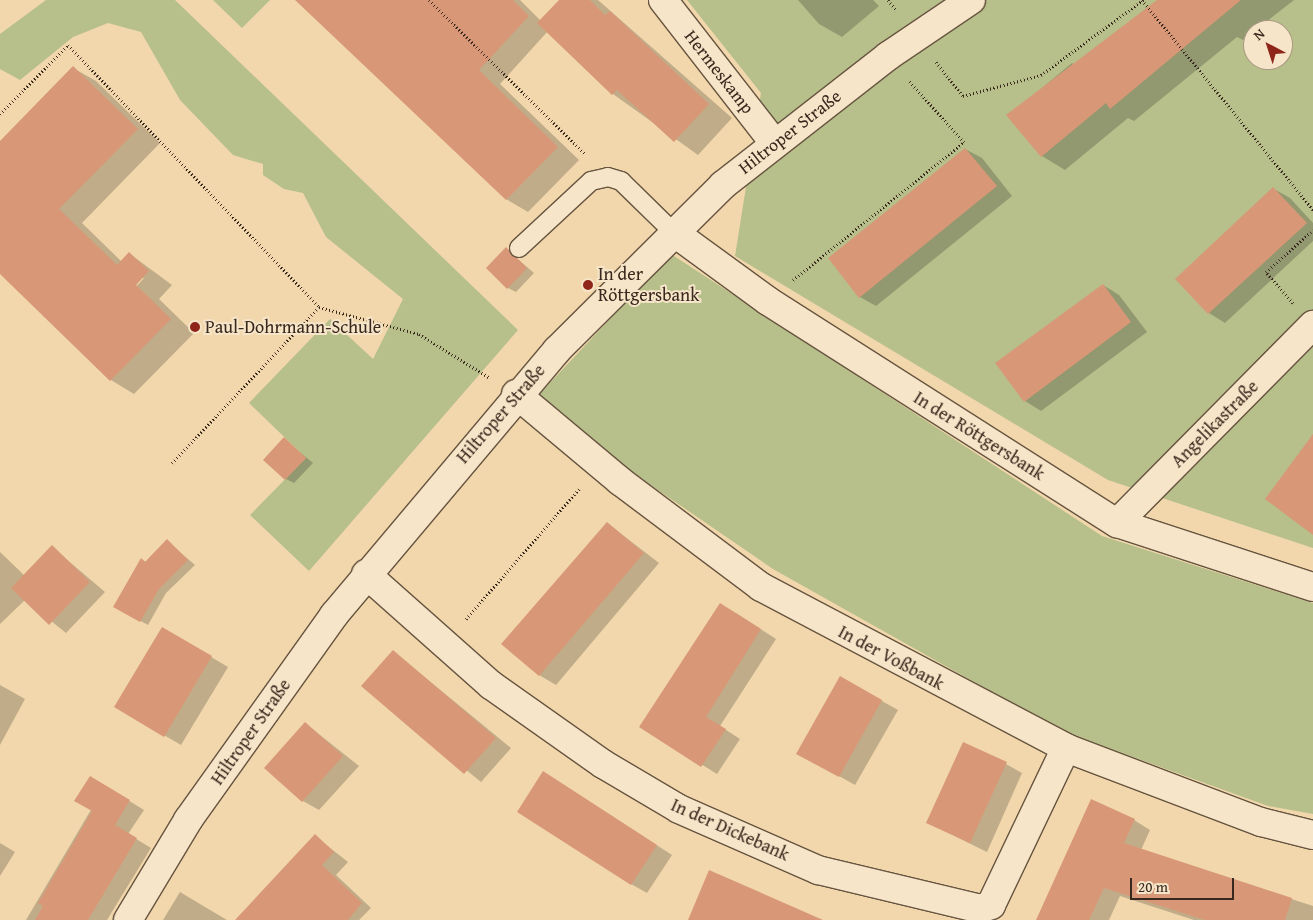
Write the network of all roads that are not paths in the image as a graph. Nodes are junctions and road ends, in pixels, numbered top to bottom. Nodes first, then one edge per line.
1 (663, 0) edge
2 (972, 0) edge
3 (775, 144) junction
4 (672, 231) junction
5 (520, 248) dead end
6 (1313, 326) edge
7 (516, 394) junction
8 (1117, 523) junction
9 (366, 574) junction
10 (1313, 586) edge
11 (1066, 748) junction
12 (1313, 836) edge
13 (128, 920) edge

1 - 3 street, Hermeskamp
2 - 3 street, Hiltroper Straße
3 - 4 street, Hiltroper Straße
4 - 5 lane
4 - 7 street, Hiltroper Straße
4 - 8 street, In der Röttgersbank
6 - 8 street, Angelikastraße
7 - 9 street, Hiltroper Straße
7 - 11 street, In der Voßbank
8 - 10 street, In der Röttgersbank
9 - 11 street, In der Dickebank
9 - 13 street, Hiltroper Straße
11 - 12 street, In der Voßbank

